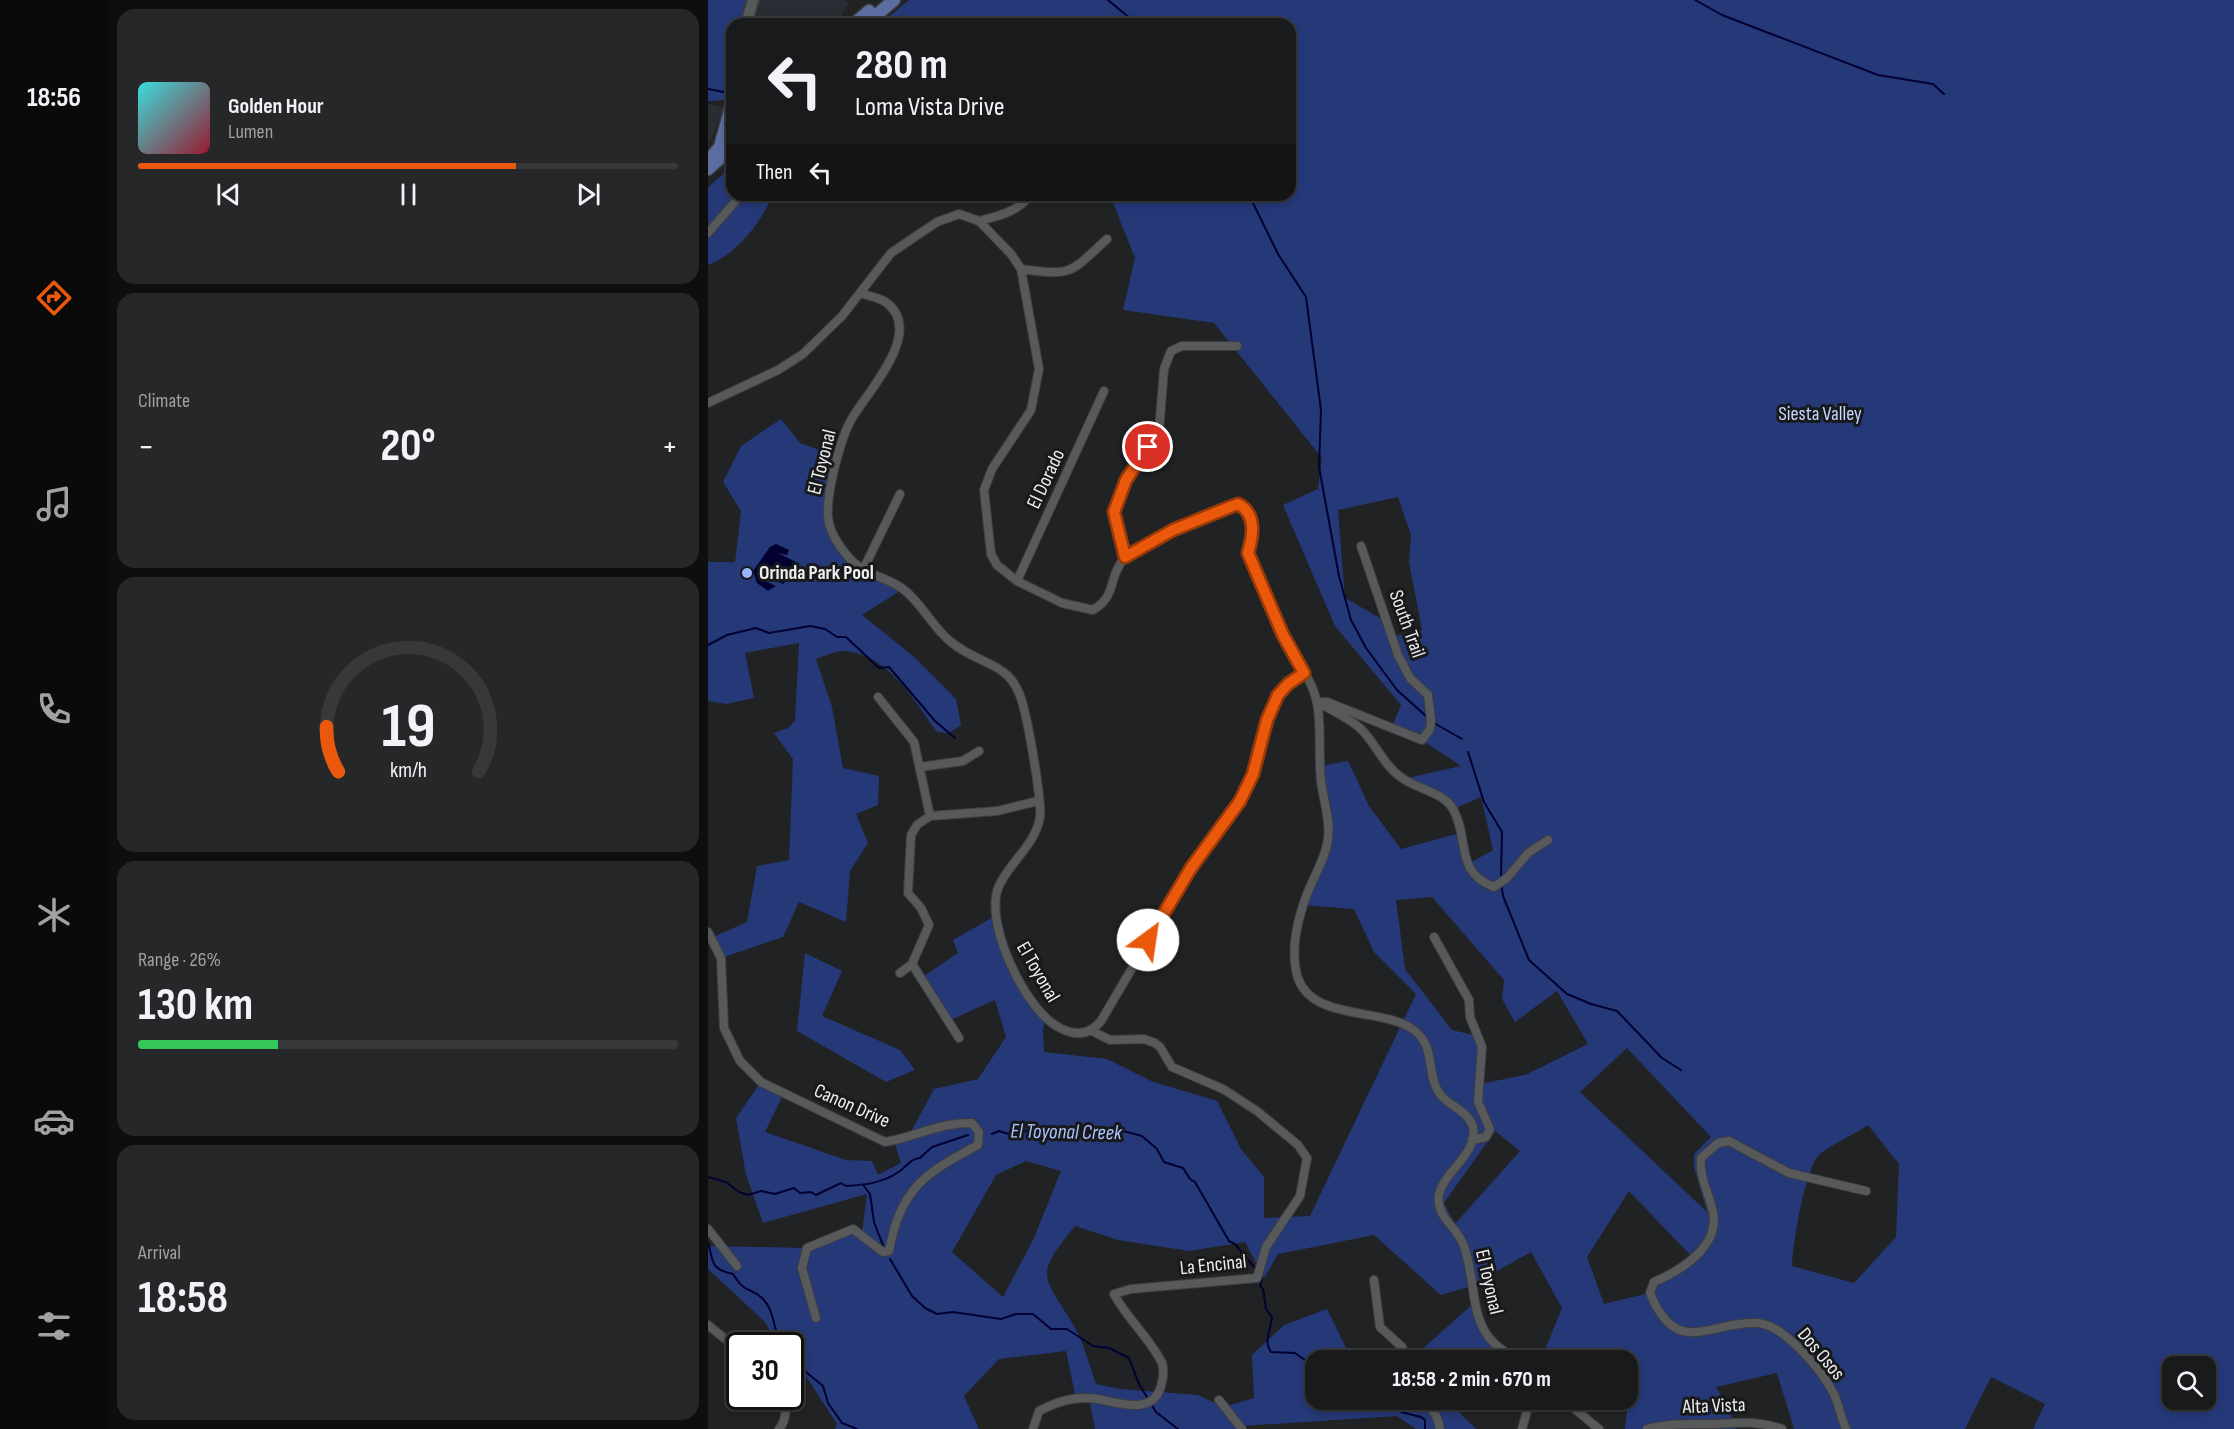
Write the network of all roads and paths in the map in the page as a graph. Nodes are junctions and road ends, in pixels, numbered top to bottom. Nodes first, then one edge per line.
1 (753, 0) edge
2 (881, 0) edge
3 (894, 0) edge
4 (748, 18) edge
5 (861, 18) edge
6 (873, 18) edge
7 (726, 147) edge
8 (708, 160) edge
9 (708, 169) edge
10 (736, 201) edge
11 (1026, 201) edge
12 (979, 220) junction
13 (708, 232) edge
14 (1107, 239) dead end
15 (1021, 269) junction
16 (860, 293) junction
17 (1237, 346) dead end
18 (1104, 391) dead end
19 (708, 403) edge
20 (900, 494) dead end
21 (1361, 546) dead end
22 (1125, 557) junction
23 (864, 570) junction
24 (1017, 581) junction
25 (1304, 673) junction
26 (878, 697) dead end
27 (1317, 702) junction
28 (979, 751) dead end
29 (920, 767) junction
30 (1038, 801) junction
31 (930, 816) junction
32 (1548, 840) dead end
33 (708, 932) edge
34 (1434, 937) dead end
35 (912, 964) junction
36 (900, 973) dead end
37 (1092, 1031) junction
38 (959, 1038) dead end
39 (1472, 1140) junction
40 (1866, 1191) dead end
41 (708, 1228) edge
42 (737, 1266) dead end
43 (1374, 1280) dead end
44 (816, 1318) dead end
45 (708, 1325) edge
46 (726, 1340) edge
47 (1403, 1350) edge
48 (1501, 1350) edge
49 (1219, 1400) dead end
50 (784, 1410) edge
51 (1433, 1410) edge
52 (1527, 1410) edge
53 (1576, 1410) edge
54 (1708, 1426) edge
55 (779, 1429) edge
56 (1033, 1429) edge
57 (1242, 1429) edge
58 (1440, 1429) edge
59 (1522, 1429) edge
60 (1599, 1429) edge
61 (1647, 1429) edge
62 (1782, 1429) edge
63 (1845, 1429) edge

1 - 4 street
2 - 5 main road
3 - 6 main road
7 - 8 main road
7 - 9 main road
10 - 13 street
11 - 12 street
12 - 15 street
12 - 16 street
14 - 15 street
15 - 24 street
16 - 19 street
16 - 23 street, El Toyonal
17 - 22 street
18 - 24 street, El Dorado
20 - 23 street
21 - 27 street, South Trail
22 - 24 street
22 - 25 street
23 - 30 street, El Toyonal
25 - 27 street
25 - 37 street
26 - 29 street
27 - 32 street
27 - 39 street
28 - 29 street
29 - 31 street
30 - 31 street
30 - 37 street, El Toyonal
31 - 35 street
33 - 44 street, Canon Drive
34 - 39 street, El Toyonal
35 - 36 street
35 - 38 street
37 - 56 street, La Encinal
39 - 48 street, El Toyonal
40 - 63 street, Dos Osos
41 - 42 street
43 - 47 street
45 - 46 street
49 - 57 street
50 - 55 street
51 - 58 street
52 - 59 street
53 - 60 street
54 - 61 street, Alta Vista
54 - 62 street, Alta Vista

